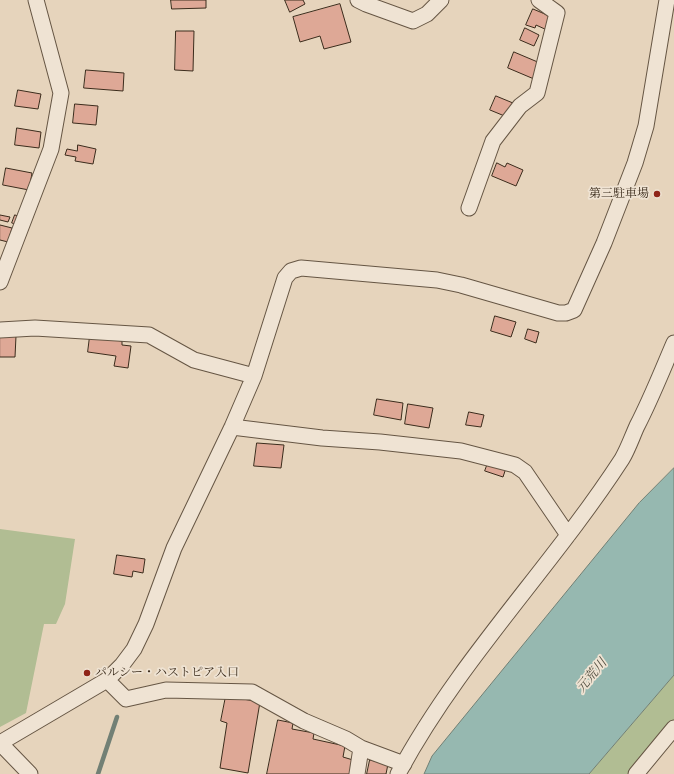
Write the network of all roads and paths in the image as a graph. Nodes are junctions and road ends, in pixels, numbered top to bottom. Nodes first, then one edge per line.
1 (36, 0) edge
2 (358, 0) edge
3 (441, 0) edge
4 (539, 0) edge
5 (667, 0) edge
6 (469, 208) dead end
7 (0, 282) edge
8 (0, 330) edge
9 (674, 343) edge
10 (254, 376) junction
11 (232, 427) junction
12 (568, 535) junction
13 (107, 680) junction
14 (674, 728) edge
15 (0, 743) edge
16 (361, 748) junction
17 (401, 769) edge
18 (30, 774) edge
19 (357, 774) edge
20 (636, 774) edge

1 - 7 street
2 - 3 street
4 - 6 street
5 - 10 street
8 - 10 street
9 - 12 street
10 - 11 street
11 - 12 street
11 - 13 street
12 - 17 street
13 - 15 street
13 - 16 street
14 - 20 street
15 - 18 street
16 - 17 street
16 - 19 street

